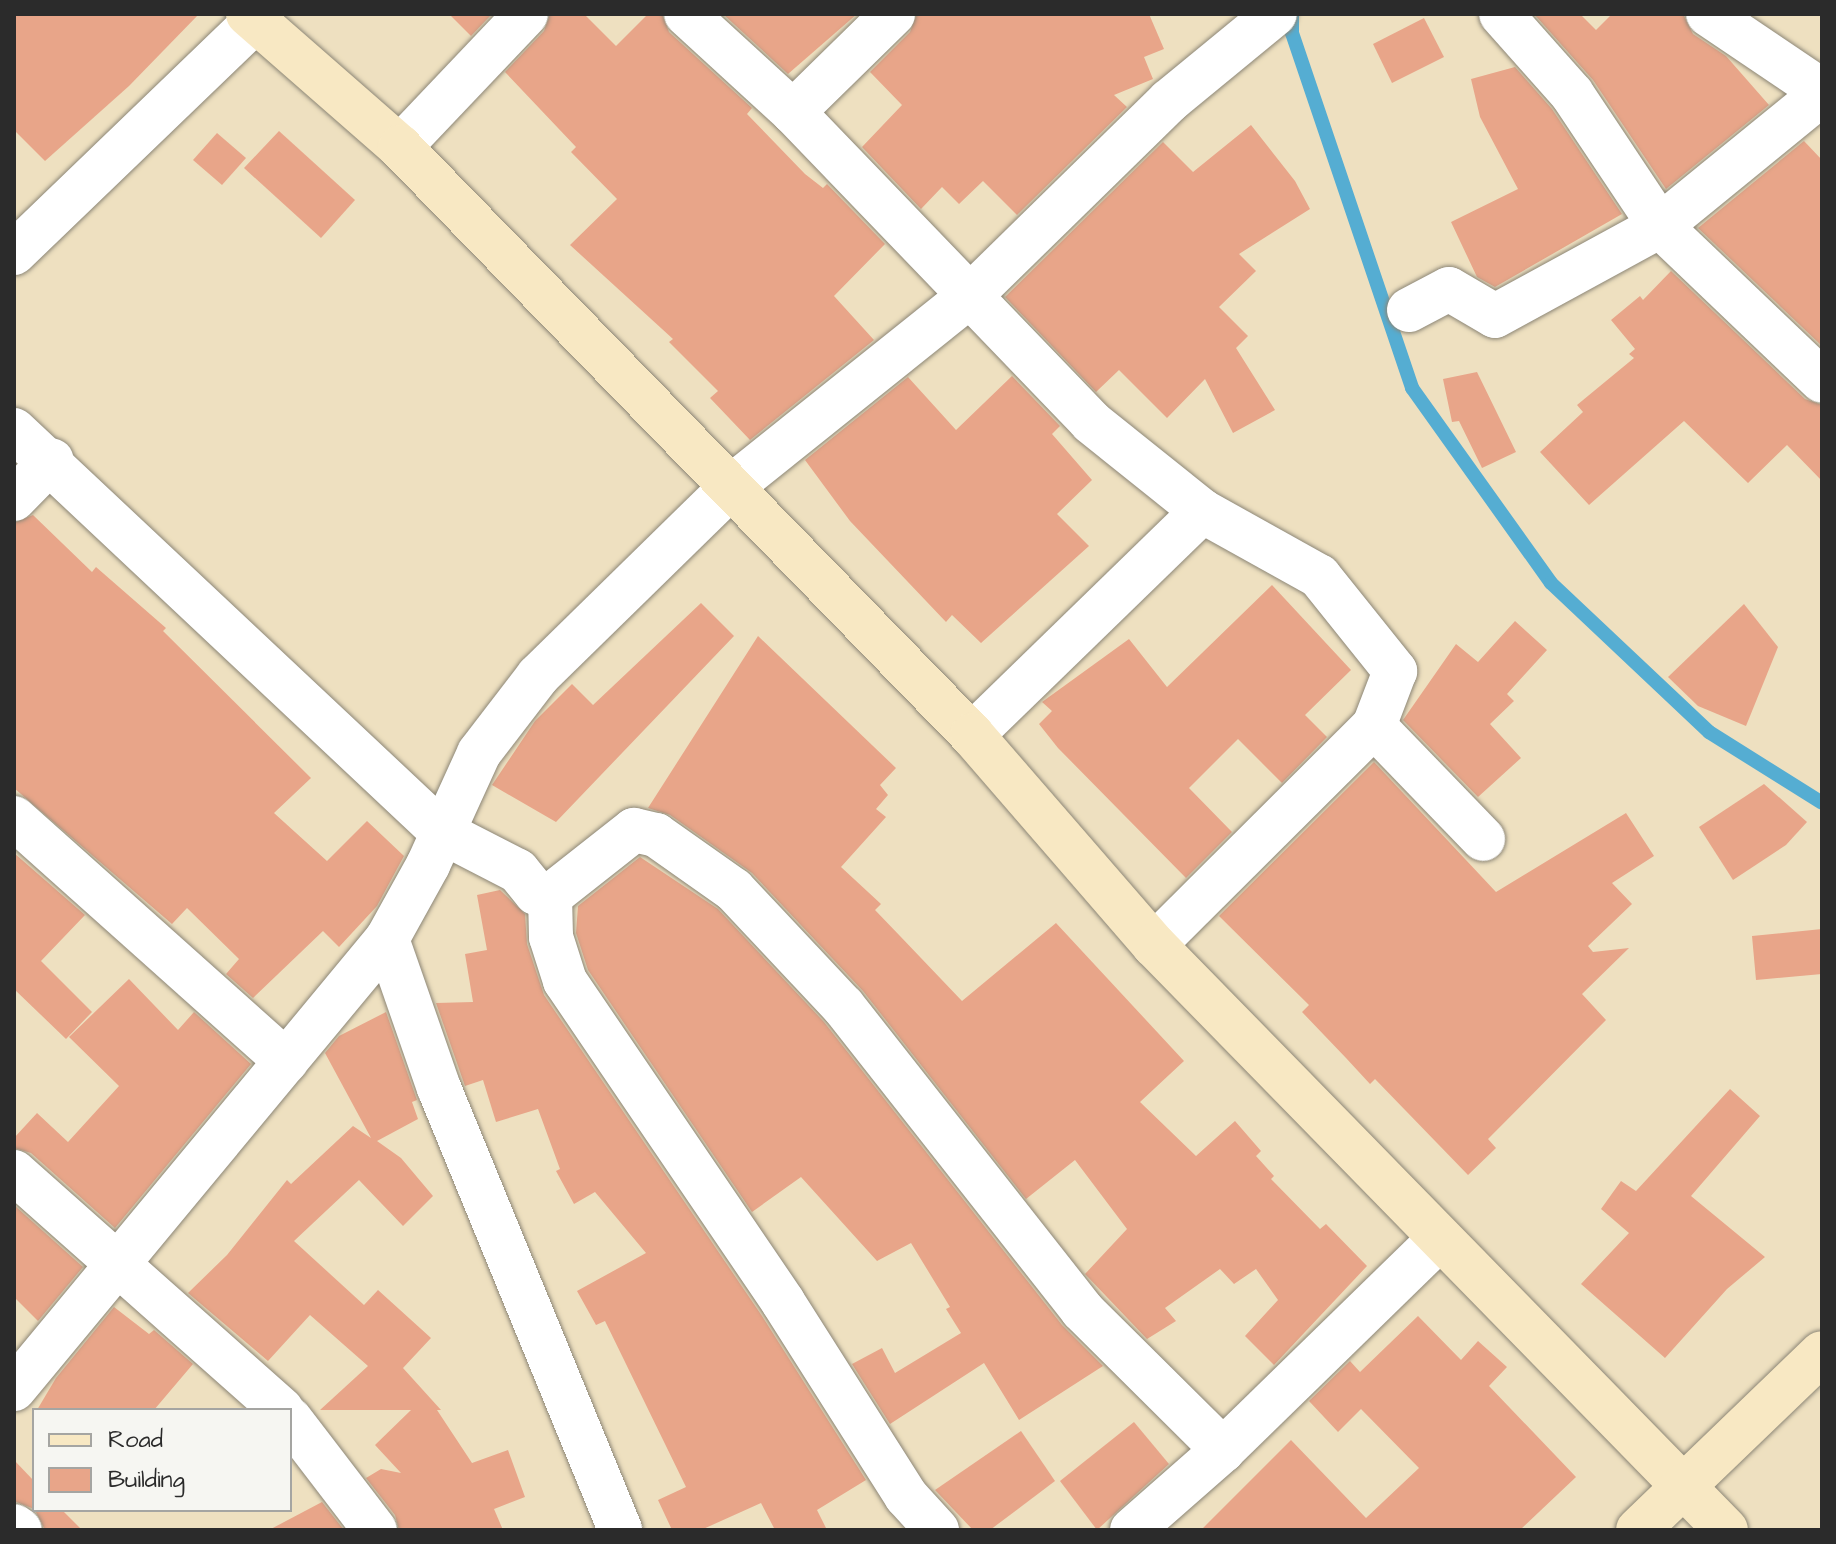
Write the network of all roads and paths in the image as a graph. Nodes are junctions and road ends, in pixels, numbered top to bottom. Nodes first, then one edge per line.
1 (526, 14) edge
2 (686, 14) edge
3 (893, 14) edge
4 (1275, 14) edge
5 (1501, 14) edge
6 (1708, 14) edge
7 (255, 17) edge
8 (1822, 92) edge
9 (793, 112) junction
10 (400, 147) junction
11 (1660, 226) junction
12 (20, 234) edge
13 (972, 294) junction
14 (1409, 310) dead end
15 (1822, 381) edge
16 (14, 430) edge
17 (52, 460) junction
18 (731, 487) junction
19 (14, 499) edge
20 (1202, 511) junction
21 (1374, 726) junction
22 (972, 735) junction
23 (14, 818) edge
24 (442, 832) junction
25 (1483, 839) dead end
26 (550, 896) junction
27 (387, 939) junction
28 (1154, 945) junction
29 (286, 1061) junction
30 (14, 1172) edge
31 (1439, 1239) junction
32 (115, 1266) junction
33 (1822, 1353) edge
34 (14, 1389) edge
35 (280, 1408) edge
36 (292, 1422) edge
37 (1223, 1450) junction
38 (1683, 1487) junction
39 (1149, 1524) edge
40 (14, 1526) edge
41 (20, 1530) edge
42 (375, 1530) edge
43 (620, 1530) edge
44 (937, 1530) edge
45 (1638, 1530) edge
46 (1726, 1530) edge

1 - 10 street
2 - 9 street
3 - 9 street
4 - 13 street
5 - 11 street
6 - 8 street
7 - 10 street
7 - 12 street
8 - 11 street
9 - 13 street
10 - 18 street
11 - 14 street
11 - 15 street
13 - 18 street
13 - 20 street
16 - 17 street
17 - 19 street
17 - 24 street
18 - 22 street
18 - 24 street
20 - 21 street
20 - 22 street
21 - 25 street
21 - 28 street
22 - 28 street
23 - 29 street
24 - 26 street
24 - 27 street
26 - 37 street
26 - 44 street
27 - 29 street
27 - 43 street
28 - 31 street
29 - 32 street
30 - 32 street
31 - 37 street
31 - 38 street
32 - 34 street
32 - 35 street
33 - 38 street
36 - 42 street
37 - 39 street
38 - 45 street
38 - 46 street
40 - 41 street

